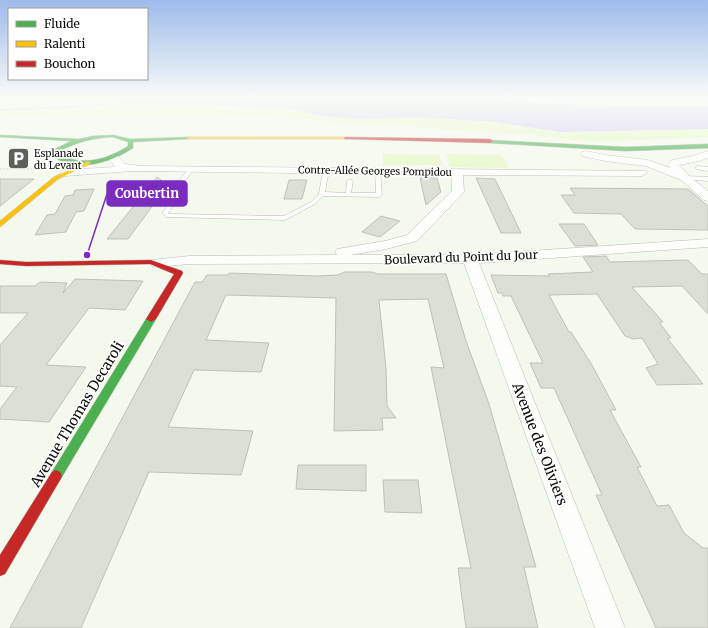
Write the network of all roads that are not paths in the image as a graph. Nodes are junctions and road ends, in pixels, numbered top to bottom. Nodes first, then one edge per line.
1 (0, 136) edge
2 (79, 140) junction
3 (0, 143) edge
4 (129, 146) junction
5 (708, 146) edge
6 (57, 150) junction
7 (586, 154) junction
8 (708, 154) edge
9 (113, 157) junction
10 (64, 161) junction
11 (90, 162) junction
12 (698, 168) dead end
13 (142, 169) junction
14 (191, 169) junction
15 (708, 169) edge
16 (326, 170) junction
17 (378, 170) junction
18 (455, 171) junction
19 (642, 173) dead end
20 (61, 176) junction
21 (685, 178) junction
22 (708, 179) edge
23 (350, 181) dead end
24 (322, 194) junction
25 (348, 195) junction
26 (708, 197) edge
27 (0, 225) edge
28 (701, 243) edge
29 (708, 255) edge
30 (470, 259) junction
31 (214, 261) junction
32 (290, 261) junction
33 (0, 262) edge
34 (158, 263) junction
35 (179, 274) junction
36 (0, 569) edge
37 (610, 628) edge

1 - 2 main road
2 - 4 main road
2 - 6 main road
3 - 6 main road
4 - 5 main road
4 - 7 main road
4 - 9 main road
6 - 10 main road
7 - 8 main road
7 - 21 street
8 - 21 street
9 - 11 main road
9 - 13 street, Contre-Allée Georges Pompidou
10 - 11 main road
10 - 20 main road
11 - 20 main road
12 - 15 lane
13 - 14 street, Contre-Allée Georges Pompidou
13 - 20 street
14 - 16 street, Contre-Allée Georges Pompidou
14 - 24 lane
16 - 17 street, Contre-Allée Georges Pompidou
16 - 24 lane
17 - 18 street, Contre-Allée Georges Pompidou
17 - 25 lane
18 - 19 street, Contre-Allée Georges Pompidou
18 - 32 street
20 - 27 main road
21 - 22 lane
21 - 26 street
23 - 25 lane
24 - 25 lane
28 - 29 street
28 - 30 street, Boulevard du Point du Jour
30 - 32 street, Boulevard du Point du Jour
30 - 37 street, Avenue des Oliviers
31 - 32 street, Boulevard du Point du Jour
31 - 34 street, Boulevard du Point du Jour
31 - 35 street, Boulevard du Point du Jour
33 - 34 main road, Boulevard du Point du Jour
34 - 35 main road, Boulevard du Point du Jour
35 - 36 main road, Avenue Thomas Decaroli

